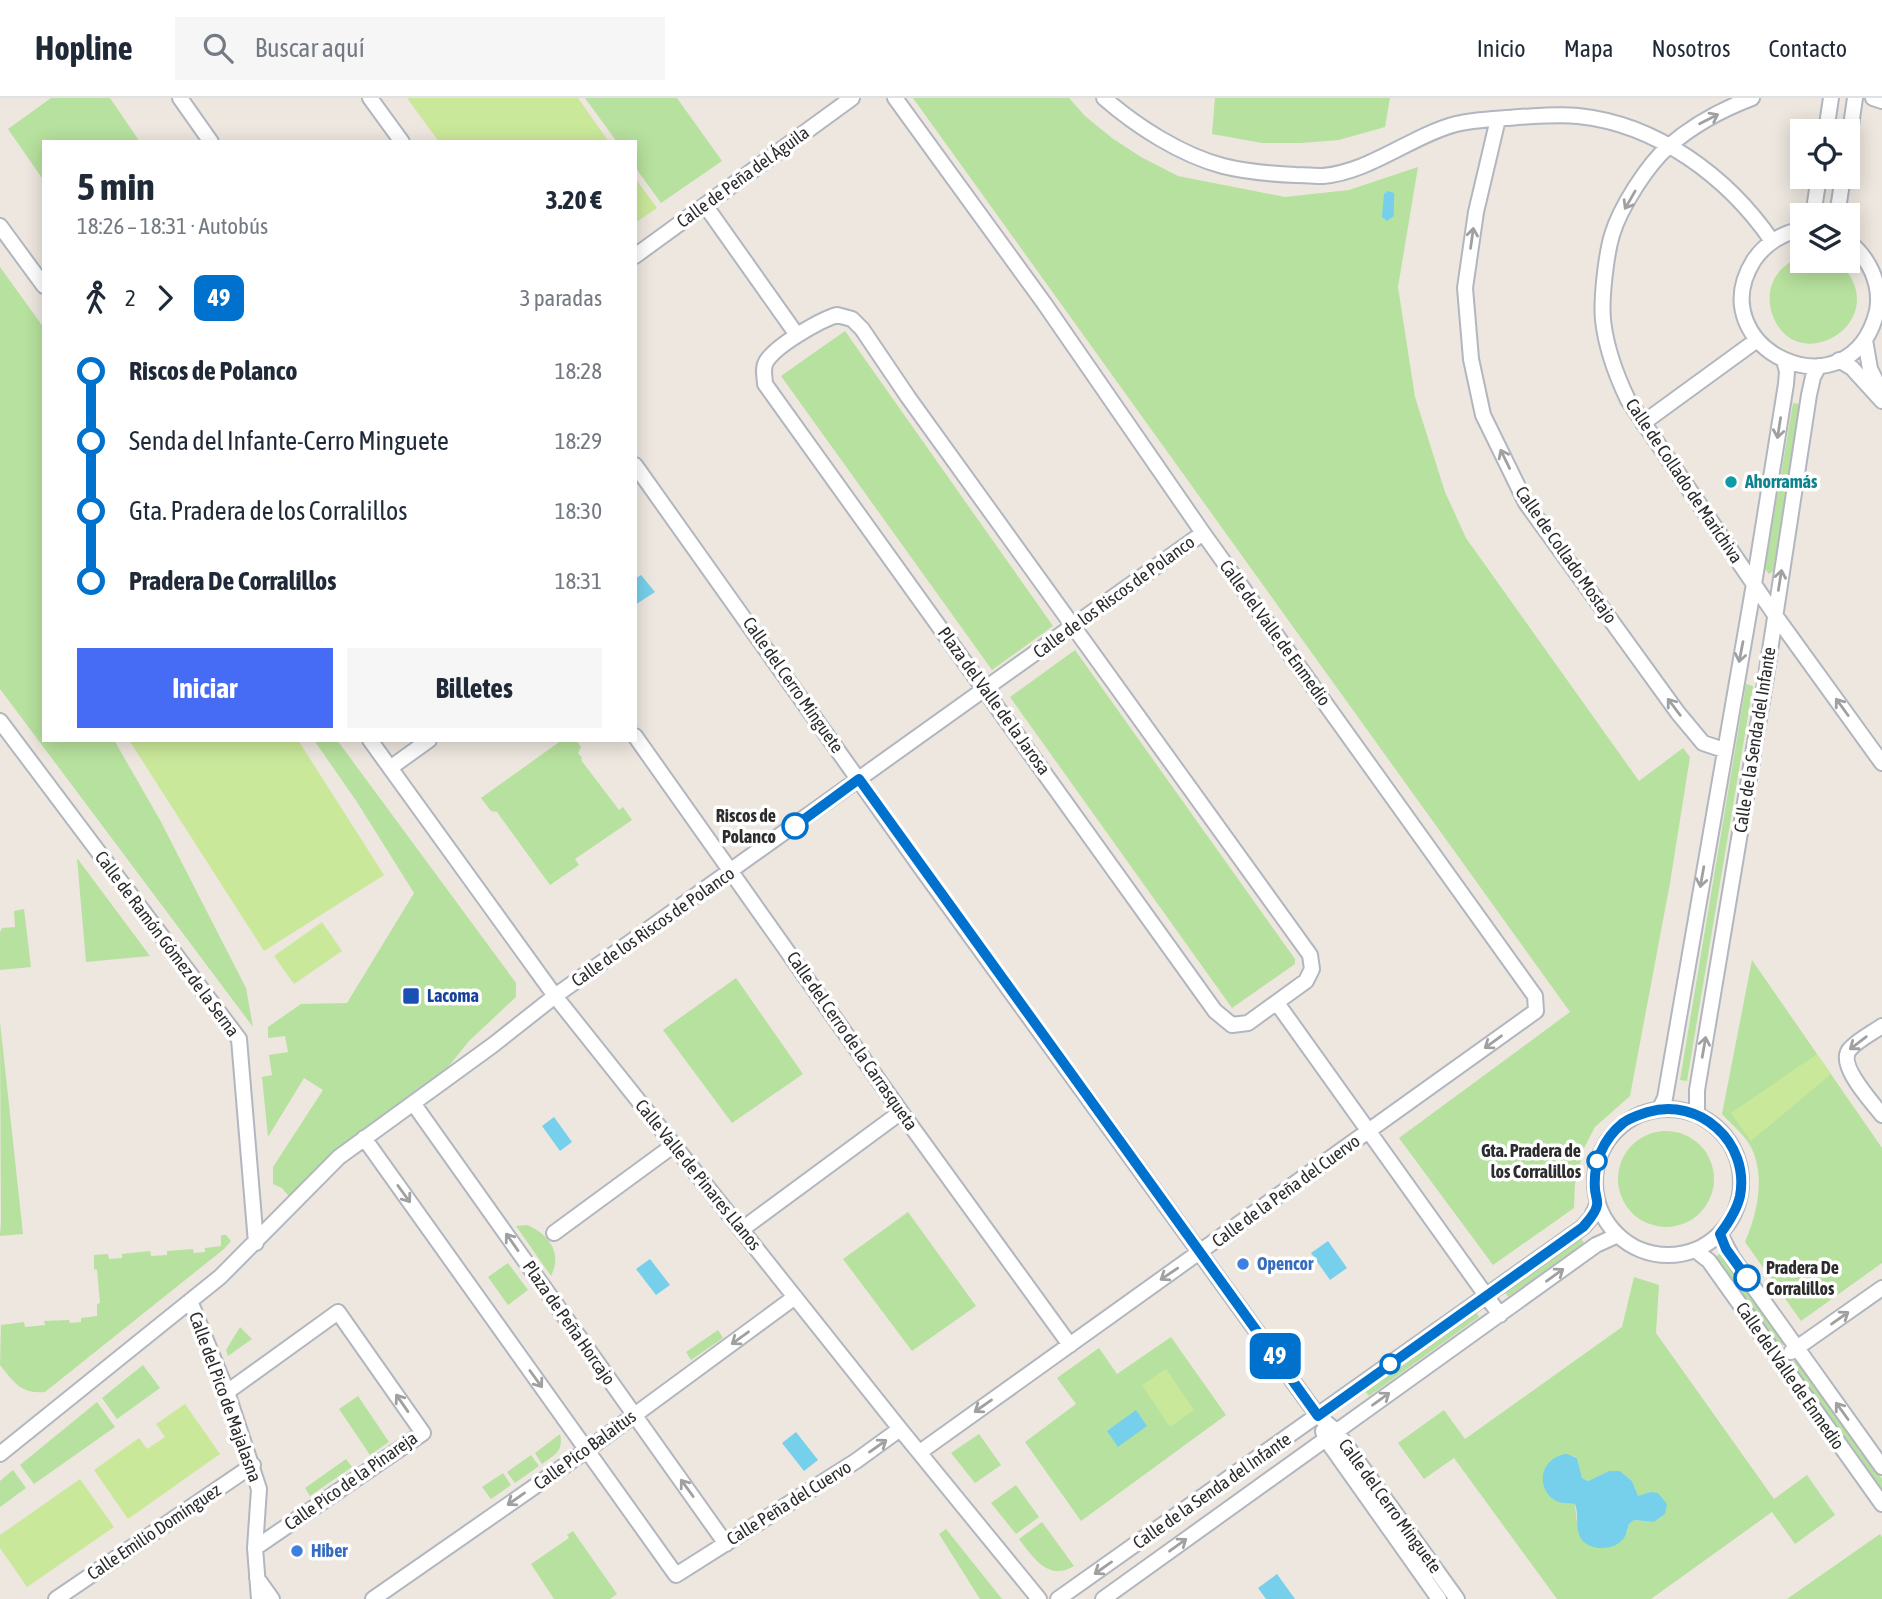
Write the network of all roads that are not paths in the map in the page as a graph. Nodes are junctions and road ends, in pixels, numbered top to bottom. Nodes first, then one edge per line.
1 (180, 98) edge
2 (370, 98) edge
3 (852, 98) edge
4 (895, 98) edge
5 (1104, 98) edge
6 (1752, 98) edge
7 (1831, 98) edge
8 (1855, 98) edge
9 (1873, 98) edge
10 (1882, 101) edge
11 (1498, 119) junction
12 (1828, 119) edge
13 (1852, 119) edge
14 (210, 140) edge
15 (401, 140) edge
16 (1670, 145) junction
17 (705, 205) junction
18 (0, 226) edge
19 (1790, 233) edge
20 (1772, 241) junction
21 (1882, 252) edge
22 (1860, 253) edge
23 (637, 255) edge
24 (1868, 261) junction
25 (42, 283) edge
26 (797, 335) junction
27 (1757, 340) junction
28 (1865, 340) junction
29 (1839, 360) junction
30 (1784, 361) junction
31 (1819, 366) junction
32 (1882, 393) edge
33 (1882, 401) edge
34 (1643, 423) junction
35 (637, 468) edge
36 (1203, 533) junction
37 (1754, 584) junction
38 (1774, 615) junction
39 (1075, 626) junction
40 (985, 690) junction
41 (0, 721) edge
42 (637, 739) edge
43 (371, 742) edge
44 (426, 742) edge
45 (1724, 750) junction
46 (1882, 763) edge
47 (390, 768) junction
48 (859, 779) junction
49 (732, 872) junction
50 (555, 996) junction
51 (1535, 996) joint
52 (1277, 1003) junction
53 (1882, 1026) edge
54 (413, 1103) junction
55 (1660, 1108) junction
56 (901, 1112) junction
57 (1697, 1114) junction
58 (1882, 1115) edge
59 (1370, 1132) junction
60 (364, 1139) junction
61 (674, 1145) junction
62 (1597, 1205) junction
63 (741, 1230) junction
64 (554, 1233) dead end
65 (1720, 1234) junction
66 (1618, 1235) junction
67 (256, 1242) junction
68 (1695, 1250) junction
69 (1200, 1253) junction
70 (1882, 1288) edge
71 (1486, 1295) junction
72 (795, 1297) junction
73 (190, 1301) junction
74 (1500, 1315) junction
75 (1070, 1345) junction
76 (1798, 1348) junction
77 (1776, 1355) junction
78 (227, 1392) junction
79 (634, 1415) junction
80 (1318, 1416) junction
81 (900, 1429) junction
82 (1330, 1435) junction
83 (587, 1450) junction
84 (920, 1452) junction
85 (0, 1454) edge
86 (253, 1465) junction
87 (1882, 1467) edge
88 (1882, 1504) edge
89 (726, 1544) junction
90 (254, 1548) junction
91 (257, 1577) junction
92 (55, 1599) edge
93 (259, 1599) edge
94 (272, 1599) edge
95 (373, 1599) edge
96 (1039, 1599) edge
97 (1058, 1599) edge
98 (1103, 1599) edge
99 (1439, 1599) edge
100 (1457, 1599) edge

1 - 14 street
2 - 15 street
3 - 17 street, Calle de Peña del Águila
4 - 36 street, Calle del Valle de Enmedio
5 - 11 street
16 -> 6 street, Calle de Collado de Marichiva
7 - 12 street
8 - 13 street
9 - 10 street
11 - 16 street
45 -> 11 street, Calle de Collado Mostajo
16 - 20 street
16 -> 34 street, Calle de Collado de Marichiva
17 - 23 street, Calle de Peña del Águila
17 - 26 street
18 - 25 street
19 - 20 street
20 - 27 street
21 - 24 street
22 - 24 street
24 - 28 street
26 - 39 street, Plaza del Valle de la Jarosa
26 - 40 street, Plaza del Valle de la Jarosa
27 - 30 street
27 - 34 street
28 - 29 street
28 - 32 street
29 - 31 street
29 - 33 street
30 - 31 street
30 -> 37 street, Calle de la Senda del Infante
38 -> 31 street, Calle de la Senda del Infante
34 - 37 street, Calle de Collado de Marichiva
35 - 48 street, Calle del Cerro Minguete
36 - 39 street, Calle de los Riscos de Polanco
36 - 51 street, Calle del Valle de Enmedio
37 - 38 street, Calle de Collado de Marichiva
37 -> 45 street, Calle de la Senda del Infante
46 -> 38 street, Calle de Collado de Marichiva
57 -> 38 street, Calle de la Senda del Infante
39 - 40 street, Calle de los Riscos de Polanco
39 - 52 street, Plaza del Valle de la Jarosa
40 - 48 street, Calle de los Riscos de Polanco
40 - 52 street, Plaza del Valle de la Jarosa
41 - 67 street, Calle de Ramón Gómez de la Serna
42 - 49 street, Calle del Cerro de la Carrasqueta
43 - 47 street, Calle Valle de Pinares Llanos
44 - 47 street
45 -> 55 street, Calle de la Senda del Infante
47 - 50 street, Calle Valle de Pinares Llanos
48 - 49 street, Calle de los Riscos de Polanco
48 - 69 street, Calle del Cerro Minguete
49 - 50 street, Calle de los Riscos de Polanco
49 - 56 street, Calle del Cerro de la Carrasqueta
50 - 54 street, Calle de los Riscos de Polanco
50 - 61 street, Calle Valle de Pinares Llanos
51 -> 59 street, Calle de la Peña del Cuervo
52 - 59 street
53 -> 58 street
54 - 60 street, Calle de los Riscos de Polanco
79 -> 54 street, Plaza de Peña Horcajo
55 - 57 street
55 - 62 street
56 - 63 street
56 - 75 street, Calle del Cerro de la Carrasqueta
57 - 65 street
59 - 69 street, Calle de la Peña del Cuervo
59 - 71 street
60 - 67 street, Calle de los Riscos de Polanco
60 -> 83 street
61 - 63 street, Calle Valle de Pinares Llanos
61 - 64 street
62 - 66 street
62 - 71 street, Calle de la Senda del Infante
63 - 72 street, Calle Valle de Pinares Llanos
65 - 68 street
65 - 76 street, Calle del Valle de Enmedio
66 - 68 street
74 -> 66 street, Calle de la Senda del Infante
67 - 73 street
68 - 77 street, Calle del Valle de Enmedio
69 -> 75 street, Calle de la Peña del Cuervo
69 - 80 street, Calle del Cerro Minguete
76 -> 70 street
71 - 74 street
71 - 80 street, Calle de la Senda del Infante
72 -> 79 street, Calle Pico Balaitus
72 - 81 street, Calle Valle de Pinares Llanos
73 - 78 street, Calle del Pico de Majalasna
73 - 85 street
82 -> 74 street, Calle de la Senda del Infante
75 -> 84 street, Calle de la Peña del Cuervo
76 - 77 street
87 -> 76 street, Calle del Valle de Enmedio
77 - 88 street, Calle del Valle de Enmedio
78 - 86 street, Calle del Pico de Majalasna
90 -> 78 street, Calle Pico de la Pinareja
79 - 83 street, Calle Pico Balaitus
89 -> 79 street, Plaza de Peña Horcajo
80 - 82 street, Calle del Cerro Minguete
80 -> 97 street, Calle de la Senda del Infante
81 - 84 street, Calle Valle de Pinares Llanos
89 -> 81 street, Calle Peña del Cuervo
98 -> 82 street, Calle de la Senda del Infante
82 - 99 street, Calle del Cerro Minguete
82 - 100 street, Calle del Cerro Minguete
83 - 89 street, Calle Peña del Cuervo
83 -> 95 street, Calle Pico Balaitus
84 - 96 street, Calle Valle de Pinares Llanos
86 - 90 street, Calle del Pico de Majalasna
86 - 92 street, Calle Emilio Domínguez
90 - 91 street, Calle del Pico de Majalasna
91 - 93 street, Calle del Pico de Majalasna
91 - 94 street, Calle del Pico de Majalasna

